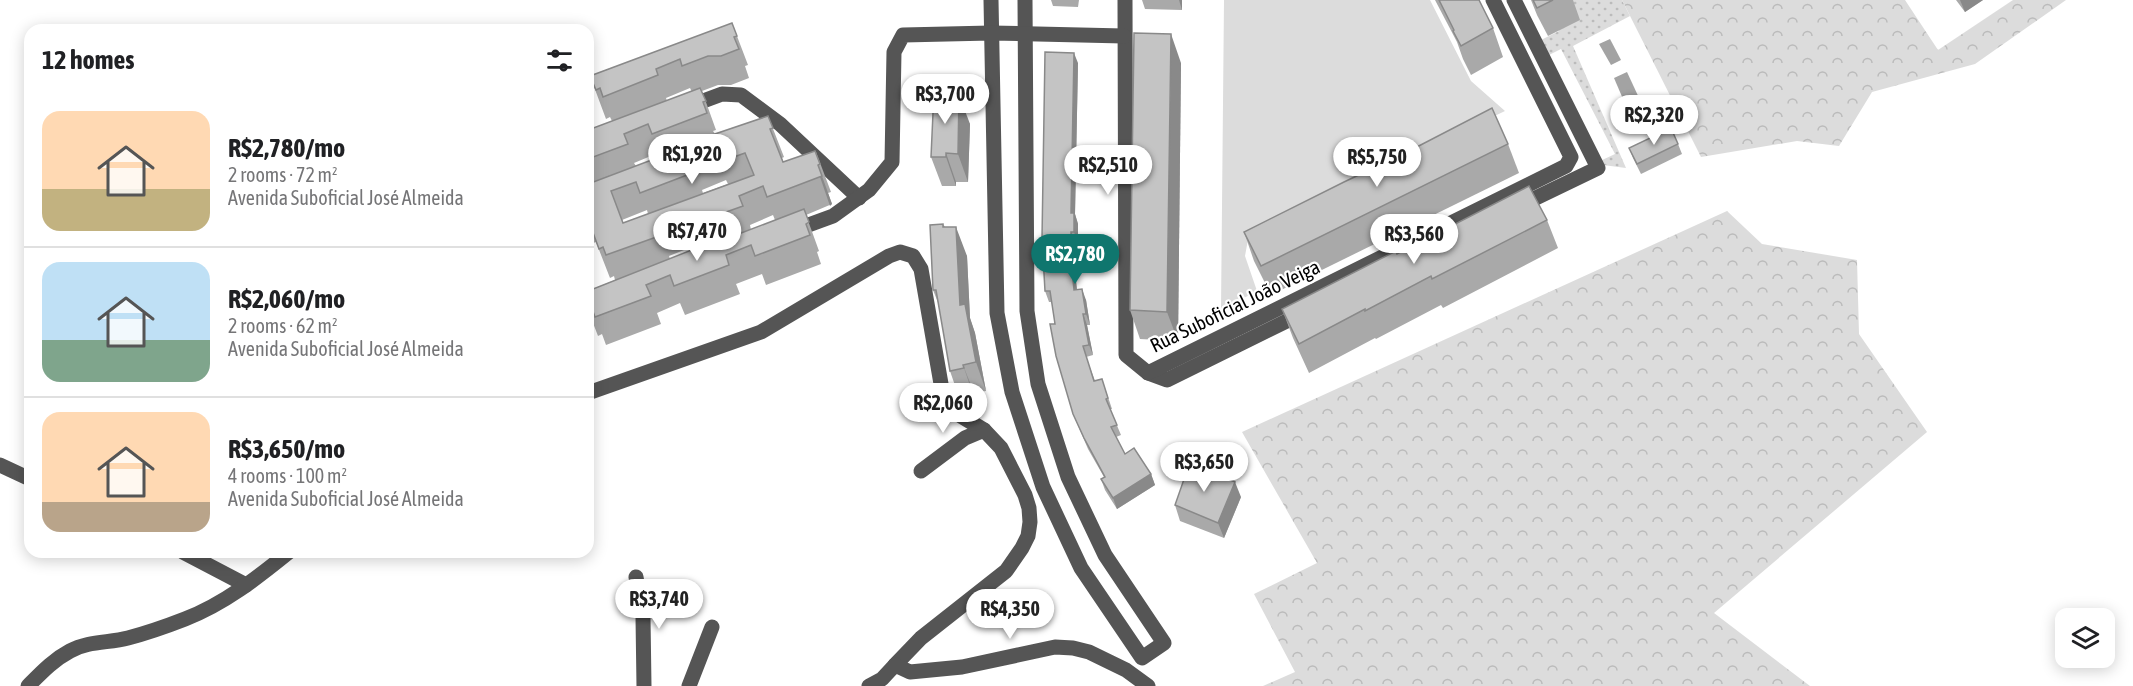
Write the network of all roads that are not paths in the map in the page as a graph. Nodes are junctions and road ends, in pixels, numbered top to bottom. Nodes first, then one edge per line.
1 (991, 0) edge
2 (1025, 0) edge
3 (1125, 0) edge
4 (1493, 0) edge
5 (1514, 0) edge
6 (991, 33) junction
7 (1024, 35) junction
8 (1124, 36) junction
9 (672, 112) edge
10 (780, 124) junction
11 (763, 134) edge
12 (859, 198) junction
13 (1501, 215) edge
14 (780, 235) edge
15 (1318, 306) edge
16 (1148, 373) junction
17 (594, 391) edge
18 (984, 430) junction
19 (0, 465) edge
20 (921, 471) dead end
21 (24, 476) edge
22 (194, 558) edge
23 (281, 558) edge
24 (636, 577) dead end
25 (246, 585) junction
26 (712, 627) dead end
27 (895, 665) junction
28 (28, 686) edge
29 (644, 686) edge
30 (689, 686) edge
31 (869, 686) edge
32 (1148, 686) edge

1 - 6 street
2 - 7 street
3 - 8 street, Rua Suboficial João Veiga
4 - 16 street, Rua Suboficial João Veiga
5 - 13 street
6 - 7 street
6 - 7 street
6 - 12 street
7 - 8 street
8 - 16 street, Rua Suboficial João Veiga
9 - 10 street
10 - 11 street
10 - 12 street
12 - 14 street
15 - 16 street, Rua Suboficial João Veiga
17 - 18 street
18 - 20 street
18 - 27 street
19 - 21 street
22 - 25 street
23 - 25 street
24 - 29 street
25 - 28 street
26 - 30 street
27 - 31 street
27 - 32 street

